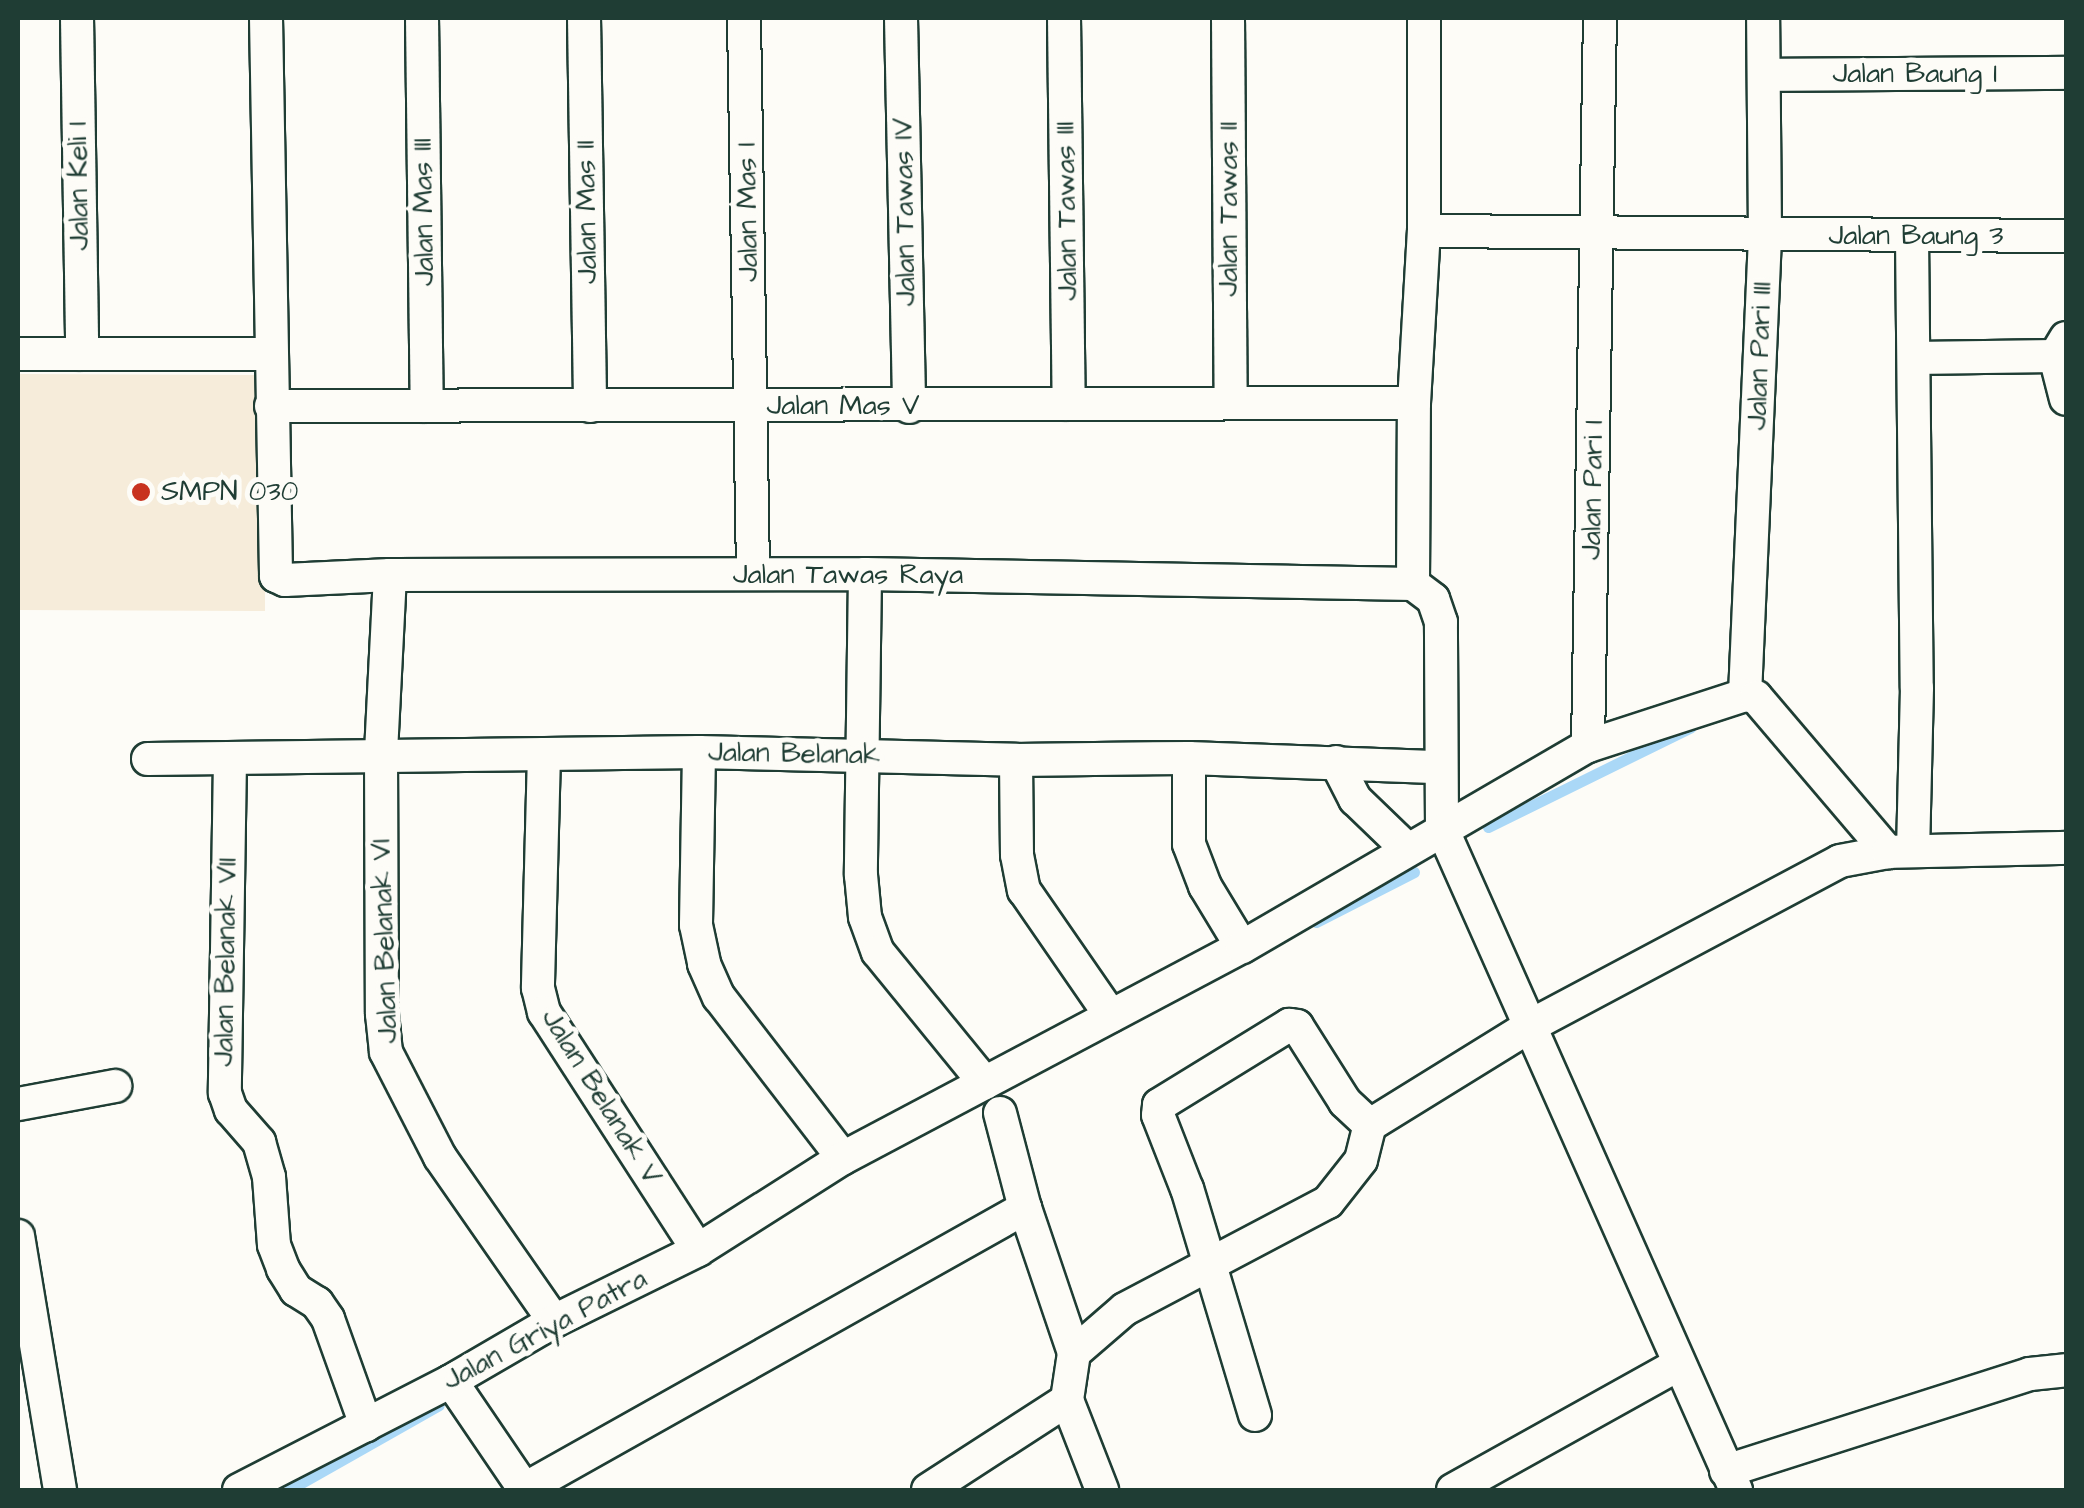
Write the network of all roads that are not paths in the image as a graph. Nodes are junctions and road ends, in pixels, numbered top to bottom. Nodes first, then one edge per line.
1 (77, 18) edge
2 (266, 18) edge
3 (422, 18) edge
4 (584, 18) edge
5 (744, 18) edge
6 (900, 18) edge
7 (1064, 18) edge
8 (1228, 18) edge
9 (1424, 18) edge
10 (1600, 18) edge
11 (1763, 18) edge
12 (2066, 74) edge
13 (1764, 75) junction
14 (1424, 231) junction
15 (1597, 233) junction
16 (1765, 235) junction
17 (2066, 236) edge
18 (1912, 238) junction
19 (2061, 347) edge
20 (18, 354) edge
21 (82, 354) junction
22 (270, 354) junction
23 (1914, 358) junction
24 (2066, 399) edge
25 (1230, 400) junction
26 (1414, 403) junction
27 (1069, 404) junction
28 (272, 406) junction
29 (427, 406) junction
30 (590, 406) junction
31 (752, 406) junction
32 (909, 407) junction
33 (753, 574) junction
34 (865, 574) junction
35 (390, 575) junction
36 (1413, 584) junction
37 (1746, 695) junction
38 (1588, 746) junction
39 (698, 752) junction
40 (381, 753) junction
41 (544, 754) junction
42 (862, 754) junction
43 (1188, 758) junction
44 (148, 759) dead end
45 (230, 759) junction
46 (1016, 760) junction
47 (1336, 762) junction
48 (1440, 768) junction
49 (1442, 828) junction
50 (2066, 848) edge
51 (1406, 850) junction
52 (1901, 851) junction
53 (1242, 947) junction
54 (1111, 1016) junction
55 (1530, 1026) junction
56 (984, 1083) junction
57 (115, 1086) dead end
58 (18, 1099) edge
59 (1000, 1113) dead end
60 (1370, 1125) junction
61 (844, 1158) junction
62 (1025, 1208) junction
63 (18, 1236) edge
64 (698, 1250) junction
65 (1211, 1264) junction
66 (554, 1321) junction
67 (1074, 1353) junction
68 (1679, 1364) junction
69 (2066, 1370) edge
70 (457, 1391) junction
71 (1066, 1400) junction
72 (1255, 1415) dead end
73 (366, 1425) junction
74 (1731, 1481) edge
75 (60, 1490) edge
76 (239, 1490) edge
77 (524, 1490) edge
78 (928, 1490) edge
79 (1102, 1490) edge
80 (1453, 1490) edge

1 - 21 street, Jalan Keli I
2 - 22 street, Jalan Tawas Raya
3 - 29 street, Jalan Mas III
4 - 30 street, Jalan Mas II
5 - 31 street, Jalan Mas I
6 - 32 street, Jalan Tawas IV
7 - 27 street, Jalan Tawas III
8 - 25 street, Jalan Tawas II
9 - 14 street
10 - 15 street, Jalan Pari I
11 - 13 street, Jalan Pari III
12 - 13 street, Jalan Baung I
13 - 16 street, Jalan Pari III
14 - 15 street, Jalan Baung 3
14 - 26 street
15 - 16 street, Jalan Baung 3
15 - 38 street, Jalan Pari I
16 - 18 street, Jalan Baung 3
16 - 37 street, Jalan Pari III
17 - 18 street, Jalan Baung 3
18 - 23 street
19 - 23 street
19 - 24 street
20 - 21 street
21 - 22 street
22 - 28 street, Jalan Tawas Raya
23 - 52 street
25 - 26 street, Jalan Mas V
25 - 27 street, Jalan Mas V
26 - 36 street
27 - 32 street, Jalan Mas V
28 - 29 street, Jalan Mas V
28 - 35 street, Jalan Tawas Raya
29 - 30 street, Jalan Mas V
30 - 31 street, Jalan Mas V
31 - 32 street, Jalan Mas V
31 - 33 street, Jalan Mas I
33 - 34 street, Jalan Tawas Raya
33 - 35 street, Jalan Tawas Raya
34 - 36 street, Jalan Tawas Raya
34 - 42 street
35 - 40 street, Jalan Belanak VI
36 - 48 street
37 - 38 street, Jalan Griya Patra
37 - 52 street
38 - 49 street, Jalan Griya Patra
39 - 41 street, Jalan Belanak
39 - 42 street, Jalan Belanak
39 - 61 street
40 - 41 street, Jalan Belanak
40 - 45 street, Jalan Belanak
40 - 66 street, Jalan Belanak VI
41 - 64 street, Jalan Belanak V
42 - 46 street, Jalan Belanak
42 - 56 street
43 - 46 street, Jalan Belanak
43 - 47 street, Jalan Belanak
43 - 53 street
44 - 45 street, Jalan Belanak
45 - 73 street, Jalan Belanak VII
46 - 54 street
47 - 48 street, Jalan Belanak
47 - 51 street
48 - 49 street
49 - 51 street, Jalan Griya Patra
49 - 55 street
50 - 52 street
51 - 53 street, Jalan Griya Patra
52 - 55 street
53 - 54 street, Jalan Griya Patra
54 - 56 street, Jalan Griya Patra
55 - 60 street
55 - 68 street
56 - 61 street, Jalan Griya Patra
57 - 58 street
59 - 62 street
60 - 65 street
60 - 65 street
61 - 64 street, Jalan Griya Patra
62 - 67 street
62 - 77 street
63 - 75 street
64 - 66 street, Jalan Griya Patra
65 - 67 street
65 - 72 street
66 - 70 street, Jalan Griya Patra
67 - 71 street
68 - 74 street
68 - 80 street
69 - 74 street
70 - 73 street, Jalan Griya Patra
70 - 77 street
71 - 78 street
71 - 79 street
73 - 76 street, Jalan Griya Patra

